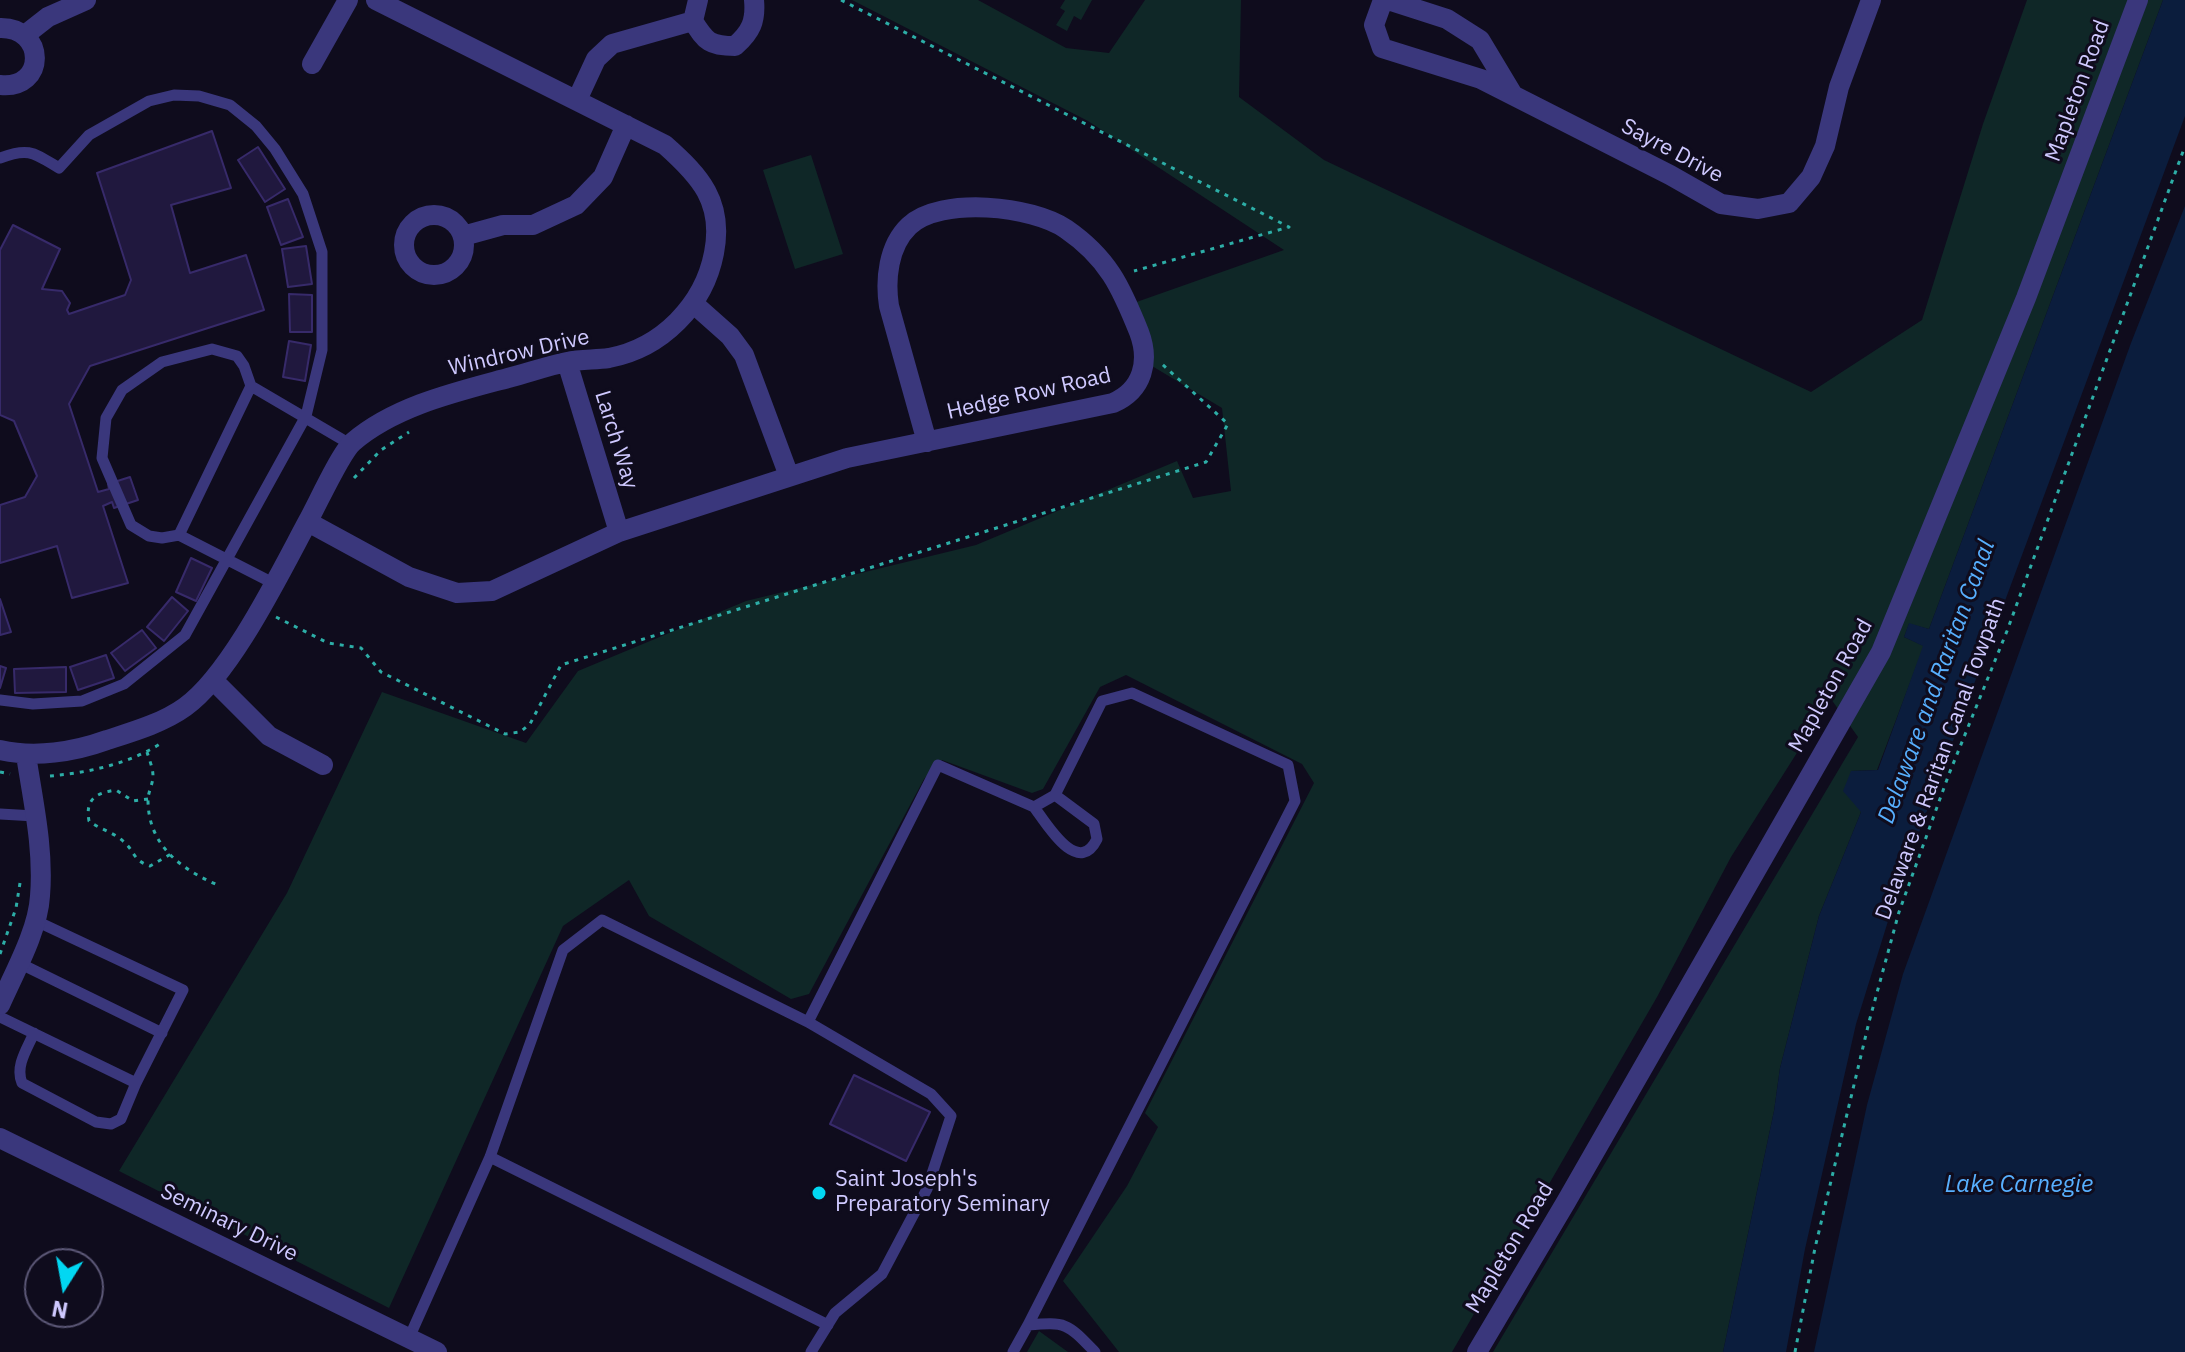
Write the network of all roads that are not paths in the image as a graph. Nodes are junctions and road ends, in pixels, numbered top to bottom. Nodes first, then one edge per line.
1 (86, 0) edge
2 (348, 0) edge
3 (376, 0) edge
4 (698, 0) edge
5 (754, 0) edge
6 (1386, 0) edge
7 (1871, 0) edge
8 (2138, 0) edge
9 (693, 21) junction
10 (0, 28) edge
11 (25, 35) junction
12 (312, 64) dead end
13 (0, 85) edge
14 (1513, 95) junction
15 (577, 100) junction
16 (626, 125) junction
17 (0, 158) edge
18 (463, 236) dead end
19 (694, 304) junction
20 (567, 362) junction
21 (251, 386) junction
22 (306, 416) junction
23 (927, 442) junction
24 (350, 444) junction
25 (789, 476) junction
26 (308, 522) junction
27 (619, 532) junction
28 (179, 535) junction
29 (226, 559) junction
30 (273, 583) junction
31 (213, 680) junction
32 (0, 700) edge
33 (0, 750) edge
34 (26, 755) junction
35 (323, 765) dead end
36 (1055, 795) junction
37 (1034, 807) junction
38 (0, 814) edge
39 (35, 816) junction
40 (34, 920) junction
41 (9, 958) edge
42 (0, 1005) edge
43 (0, 1017) edge
44 (808, 1022) junction
45 (34, 1033) junction
46 (162, 1033) junction
47 (136, 1083) junction
48 (0, 1138) edge
49 (490, 1157) junction
50 (828, 1325) junction
51 (1028, 1325) junction
52 (409, 1338) junction
53 (437, 1352) edge
54 (811, 1352) edge
55 (1013, 1352) edge
56 (1095, 1352) edge
57 (1477, 1352) edge

1 - 11 street
2 - 12 street
3 - 15 street, Windrow Drive
4 - 9 street
5 - 9 street
6 - 14 street, Sayre Drive
6 - 14 street, Sayre Drive
7 - 14 street, Sayre Drive
8 - 57 street, Mapleton Road
9 - 15 street
10 - 11 street
11 - 13 street
15 - 16 street, Windrow Drive
16 - 18 street
16 - 19 street, Windrow Drive
17 - 22 lane
19 - 20 street, Windrow Drive
19 - 25 street
20 - 24 street, Windrow Drive
20 - 27 street, Larch Way
21 - 22 lane
21 - 28 lane
21 - 28 lane
22 - 24 lane
22 - 29 lane
23 - 23 street, Hedge Row Road
23 - 25 street, Hedge Row Road
24 - 26 street, Windrow Drive
25 - 27 street, Hedge Row Road
26 - 27 street, Hedge Row Road
26 - 30 street, Windrow Drive
28 - 29 lane
29 - 30 lane
29 - 32 lane
30 - 31 street, Windrow Drive
31 - 34 street, Windrow Drive
31 - 35 street
33 - 34 street, Windrow Drive
34 - 39 street
36 - 37 lane
36 - 37 lane
36 - 51 lane
37 - 44 lane
38 - 39 lane
39 - 40 street
40 - 41 street
40 - 46 lane
41 - 42 street
41 - 46 lane
43 - 45 lane
44 - 49 lane
44 - 50 lane
45 - 47 lane
45 - 47 lane
46 - 47 lane
48 - 52 street, Seminary Drive
49 - 50 lane
49 - 52 lane
50 - 54 lane
51 - 55 lane
51 - 56 lane
52 - 53 street, Seminary Drive

